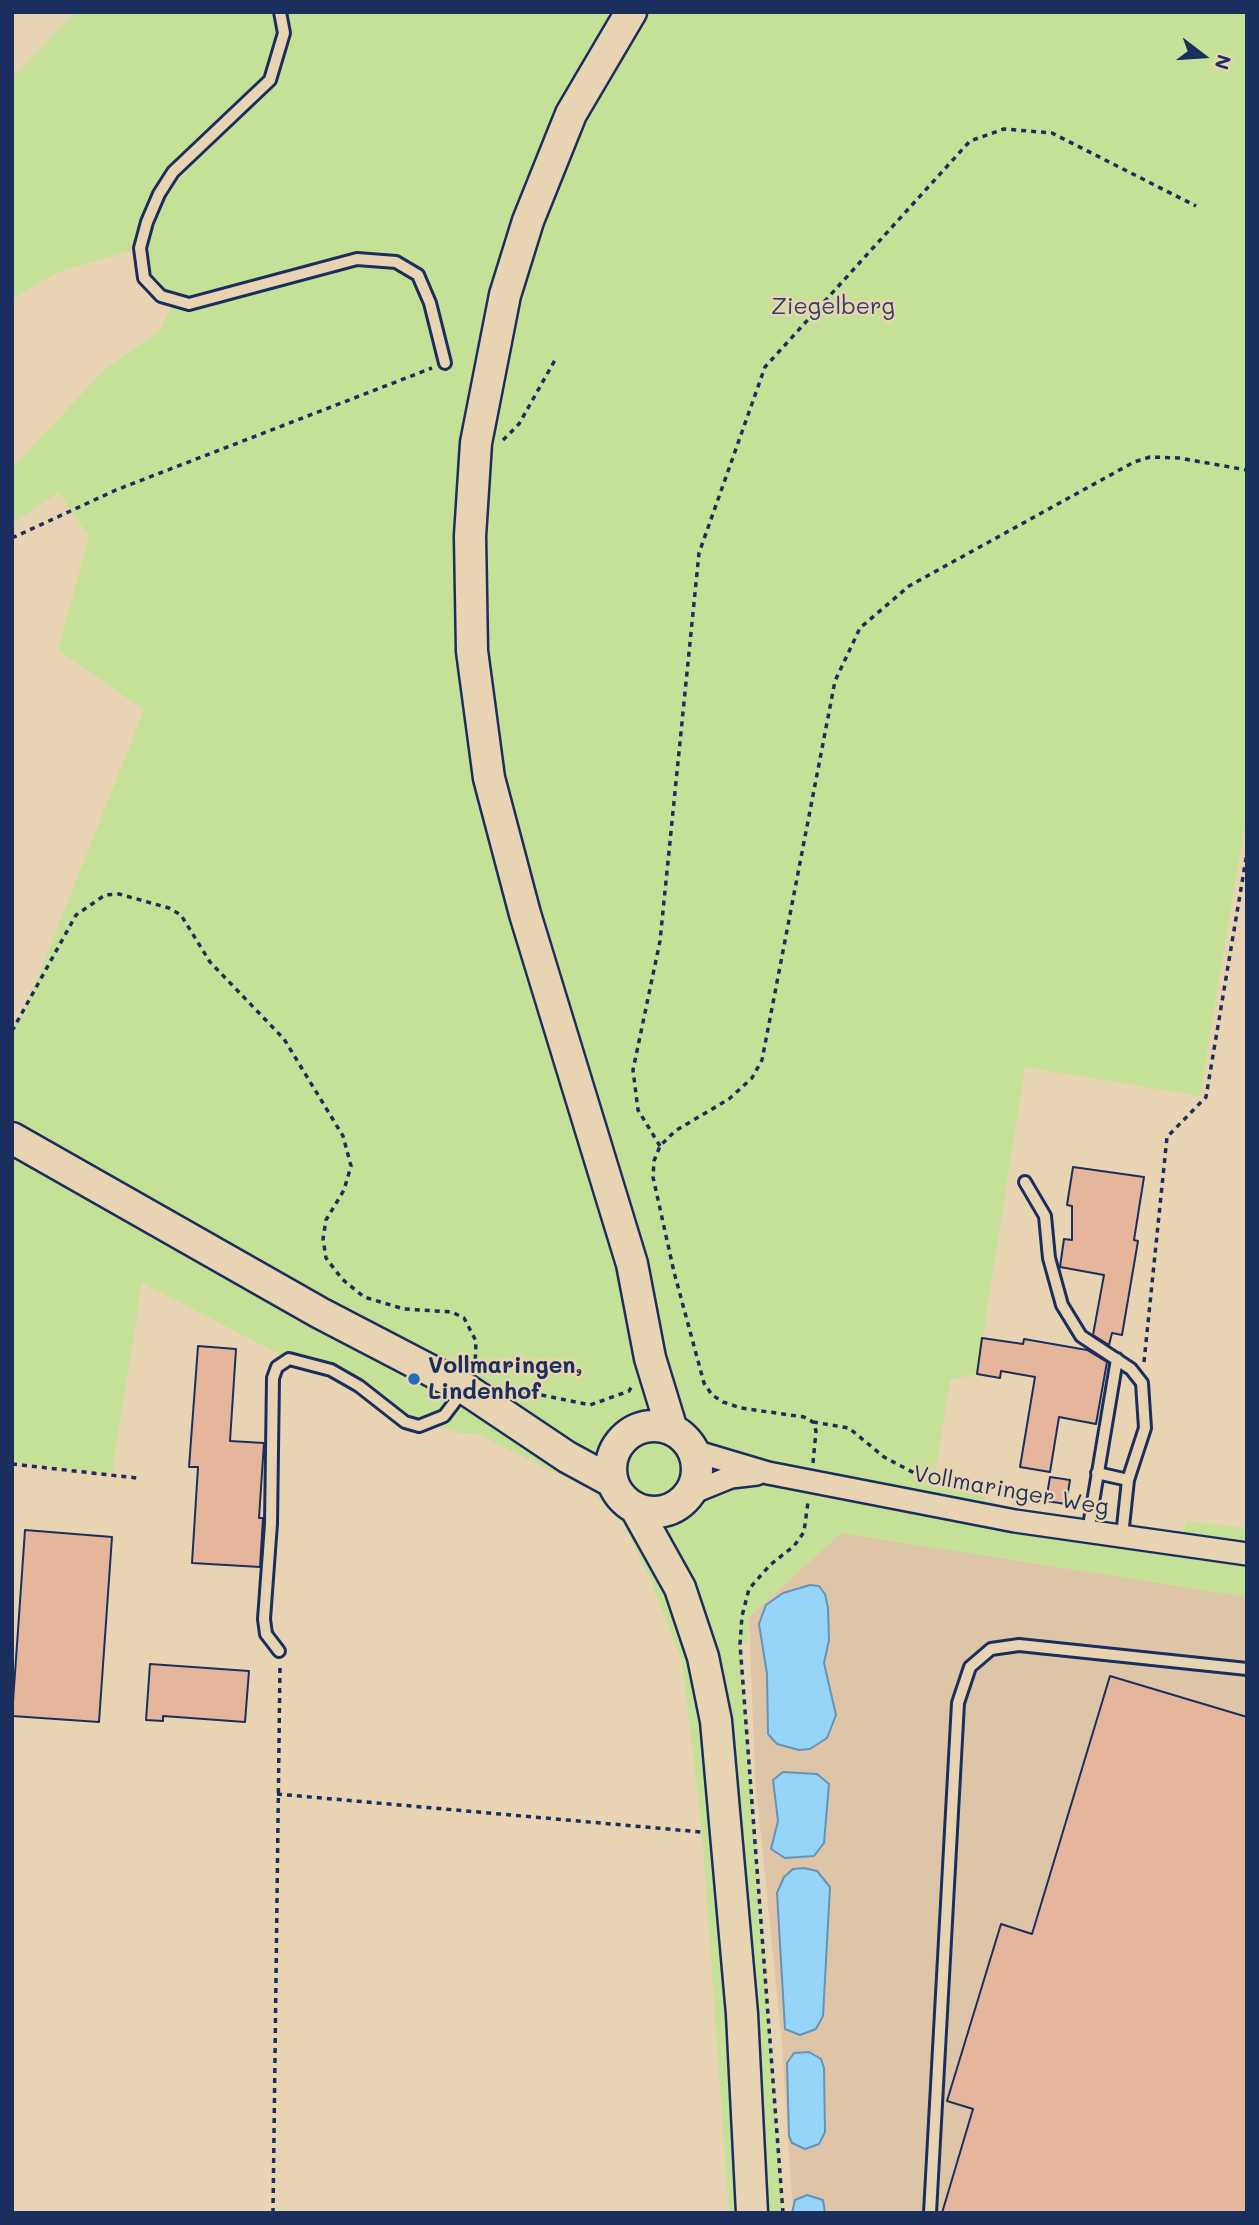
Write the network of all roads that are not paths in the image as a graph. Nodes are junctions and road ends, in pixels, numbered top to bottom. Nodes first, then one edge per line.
1 (280, 12) edge
2 (631, 12) edge
3 (445, 363) road end
4 (12, 1138) edge
5 (1025, 1182) dead end
6 (650, 1358) junction
7 (1117, 1359) junction
8 (464, 1388) junction
9 (672, 1430) junction
10 (539, 1436) junction
11 (630, 1436) junction
12 (694, 1451) junction
13 (768, 1473) junction
14 (1097, 1474) junction
15 (1128, 1480) junction
16 (613, 1482) junction
17 (680, 1501) junction
18 (636, 1508) junction
19 (1088, 1532) junction
20 (1122, 1536) junction
21 (1247, 1554) edge
22 (680, 1588) junction
23 (279, 1651) road end
24 (1247, 1669) edge
25 (752, 2213) edge
26 (930, 2213) edge

1 - 3 lane
2 - 6 street
4 - 8 street
5 - 7 lane
6 - 9 street
6 - 11 street
7 - 14 lane
7 - 15 lane
8 - 10 street
8 - 23 lane
9 - 11 street
9 - 12 street
10 - 11 street
10 - 16 street
11 - 16 street
12 - 13 street, Vollmaringer Weg
12 - 17 street
13 - 17 street, Vollmaringer Weg
13 - 19 street, Vollmaringer Weg
14 - 15 lane
14 - 19 lane
15 - 20 lane
16 - 18 street
17 - 18 street
17 - 22 street
18 - 22 street
19 - 20 street, Vollmaringer Weg
20 - 21 street, Vollmaringer Weg
22 - 25 street
24 - 26 lane

